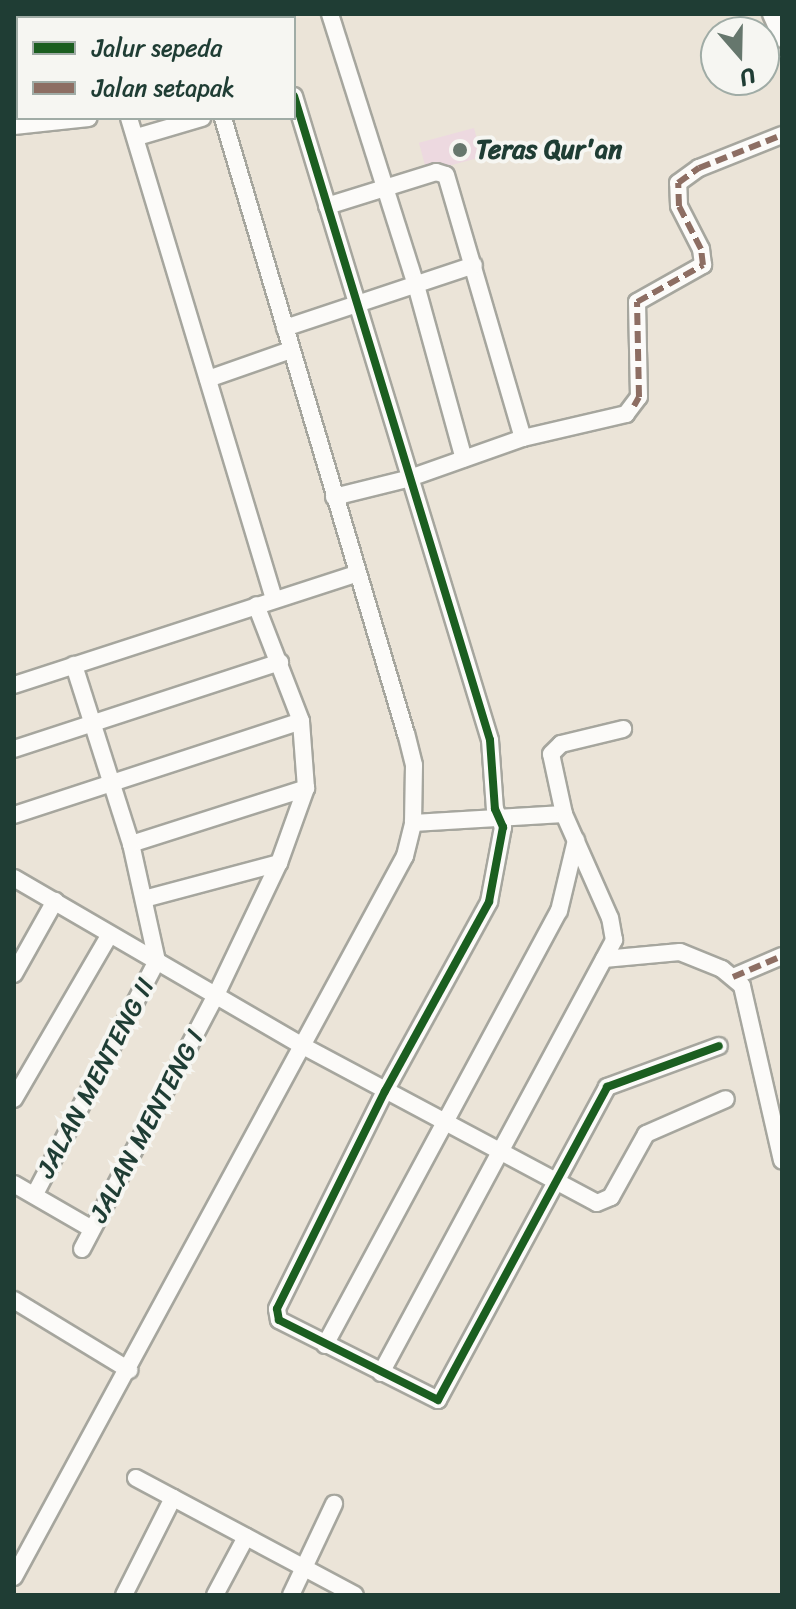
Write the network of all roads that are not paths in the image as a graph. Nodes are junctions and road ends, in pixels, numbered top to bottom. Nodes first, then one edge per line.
1 (330, 14) edge
2 (771, 14) edge
3 (782, 39) edge
4 (296, 103) edge
5 (64, 120) edge
6 (130, 120) edge
7 (195, 120) edge
8 (224, 120) edge
9 (14, 126) edge
10 (782, 135) edge
11 (137, 137) junction
12 (386, 187) junction
13 (327, 206) junction
14 (474, 265) junction
15 (416, 285) junction
16 (357, 306) junction
17 (285, 328) junction
18 (291, 350) junction
19 (208, 379) junction
20 (523, 438) junction
21 (464, 459) junction
22 (407, 479) junction
23 (334, 497) junction
24 (356, 574) junction
25 (274, 599) junction
26 (256, 605) junction
27 (280, 662) junction
28 (74, 665) junction
29 (14, 685) edge
30 (301, 721) junction
31 (90, 723) junction
32 (623, 729) dead end
33 (14, 749) edge
34 (110, 783) junction
35 (306, 788) junction
36 (564, 814) junction
37 (14, 815) edge
38 (497, 817) junction
39 (413, 823) junction
40 (576, 839) junction
41 (131, 844) junction
42 (279, 863) junction
43 (14, 878) edge
44 (144, 899) junction
45 (55, 901) junction
46 (109, 936) junction
47 (782, 956) edge
48 (604, 959) junction
49 (157, 961) junction
50 (14, 974) edge
51 (733, 977) junction
52 (213, 1000) junction
53 (303, 1046) junction
54 (719, 1046) dead end
55 (385, 1091) junction
56 (14, 1099) edge
57 (726, 1099) dead end
58 (445, 1124) junction
59 (496, 1152) junction
60 (782, 1160) edge
61 (553, 1182) junction
62 (14, 1184) edge
63 (35, 1194) junction
64 (92, 1229) junction
65 (82, 1249) dead end
66 (14, 1300) edge
67 (325, 1345) junction
68 (129, 1370) junction
69 (381, 1373) junction
70 (136, 1478) dead end
71 (173, 1498) junction
72 (334, 1504) dead end
73 (246, 1537) junction
74 (305, 1568) junction
75 (14, 1577) edge
76 (124, 1595) edge
77 (215, 1595) edge
78 (291, 1595) edge
79 (355, 1595) edge

1 - 12 street
2 - 3 street
4 - 13 street
5 - 9 street
6 - 11 street
7 - 11 street
8 - 17 street
10 - 20 street
11 - 19 street
12 - 13 street
12 - 14 street
12 - 15 street
13 - 16 street
14 - 15 street
14 - 20 street
15 - 16 street
15 - 21 street
16 - 17 street
16 - 22 street
17 - 18 street
18 - 19 street
18 - 23 street
19 - 25 street
20 - 21 street
21 - 22 street
22 - 23 street
22 - 38 street
23 - 24 street
24 - 25 street
24 - 39 street
25 - 26 street
26 - 27 street
26 - 28 street
27 - 30 street
27 - 31 street
28 - 29 street
28 - 31 street
30 - 34 street
30 - 35 street
31 - 33 street
31 - 34 street
32 - 36 street
34 - 37 street
34 - 41 street
35 - 41 street
35 - 42 street, JALAN MENTENG I
36 - 38 street
36 - 40 street
38 - 39 street
38 - 55 street
39 - 53 street
40 - 48 street
40 - 58 street
41 - 44 street
42 - 44 street
42 - 52 street, JALAN MENTENG I
43 - 45 street
44 - 49 street
45 - 46 street
45 - 50 street
46 - 49 street
46 - 56 street
47 - 51 street
48 - 51 street
48 - 59 street
49 - 52 street
49 - 63 street, JALAN MENTENG II
51 - 60 street
52 - 53 street
52 - 64 street, JALAN MENTENG I
53 - 55 street
53 - 68 street
54 - 61 street
55 - 58 street
55 - 67 street
57 - 61 street
58 - 59 street
58 - 67 street
59 - 61 street
59 - 69 street
61 - 69 street
62 - 63 street
63 - 64 street
64 - 65 street, JALAN MENTENG I
66 - 68 street
67 - 69 street
68 - 75 street
70 - 71 street
71 - 73 street
71 - 76 street
72 - 74 street
73 - 74 street
73 - 77 street
74 - 78 street
74 - 79 street

